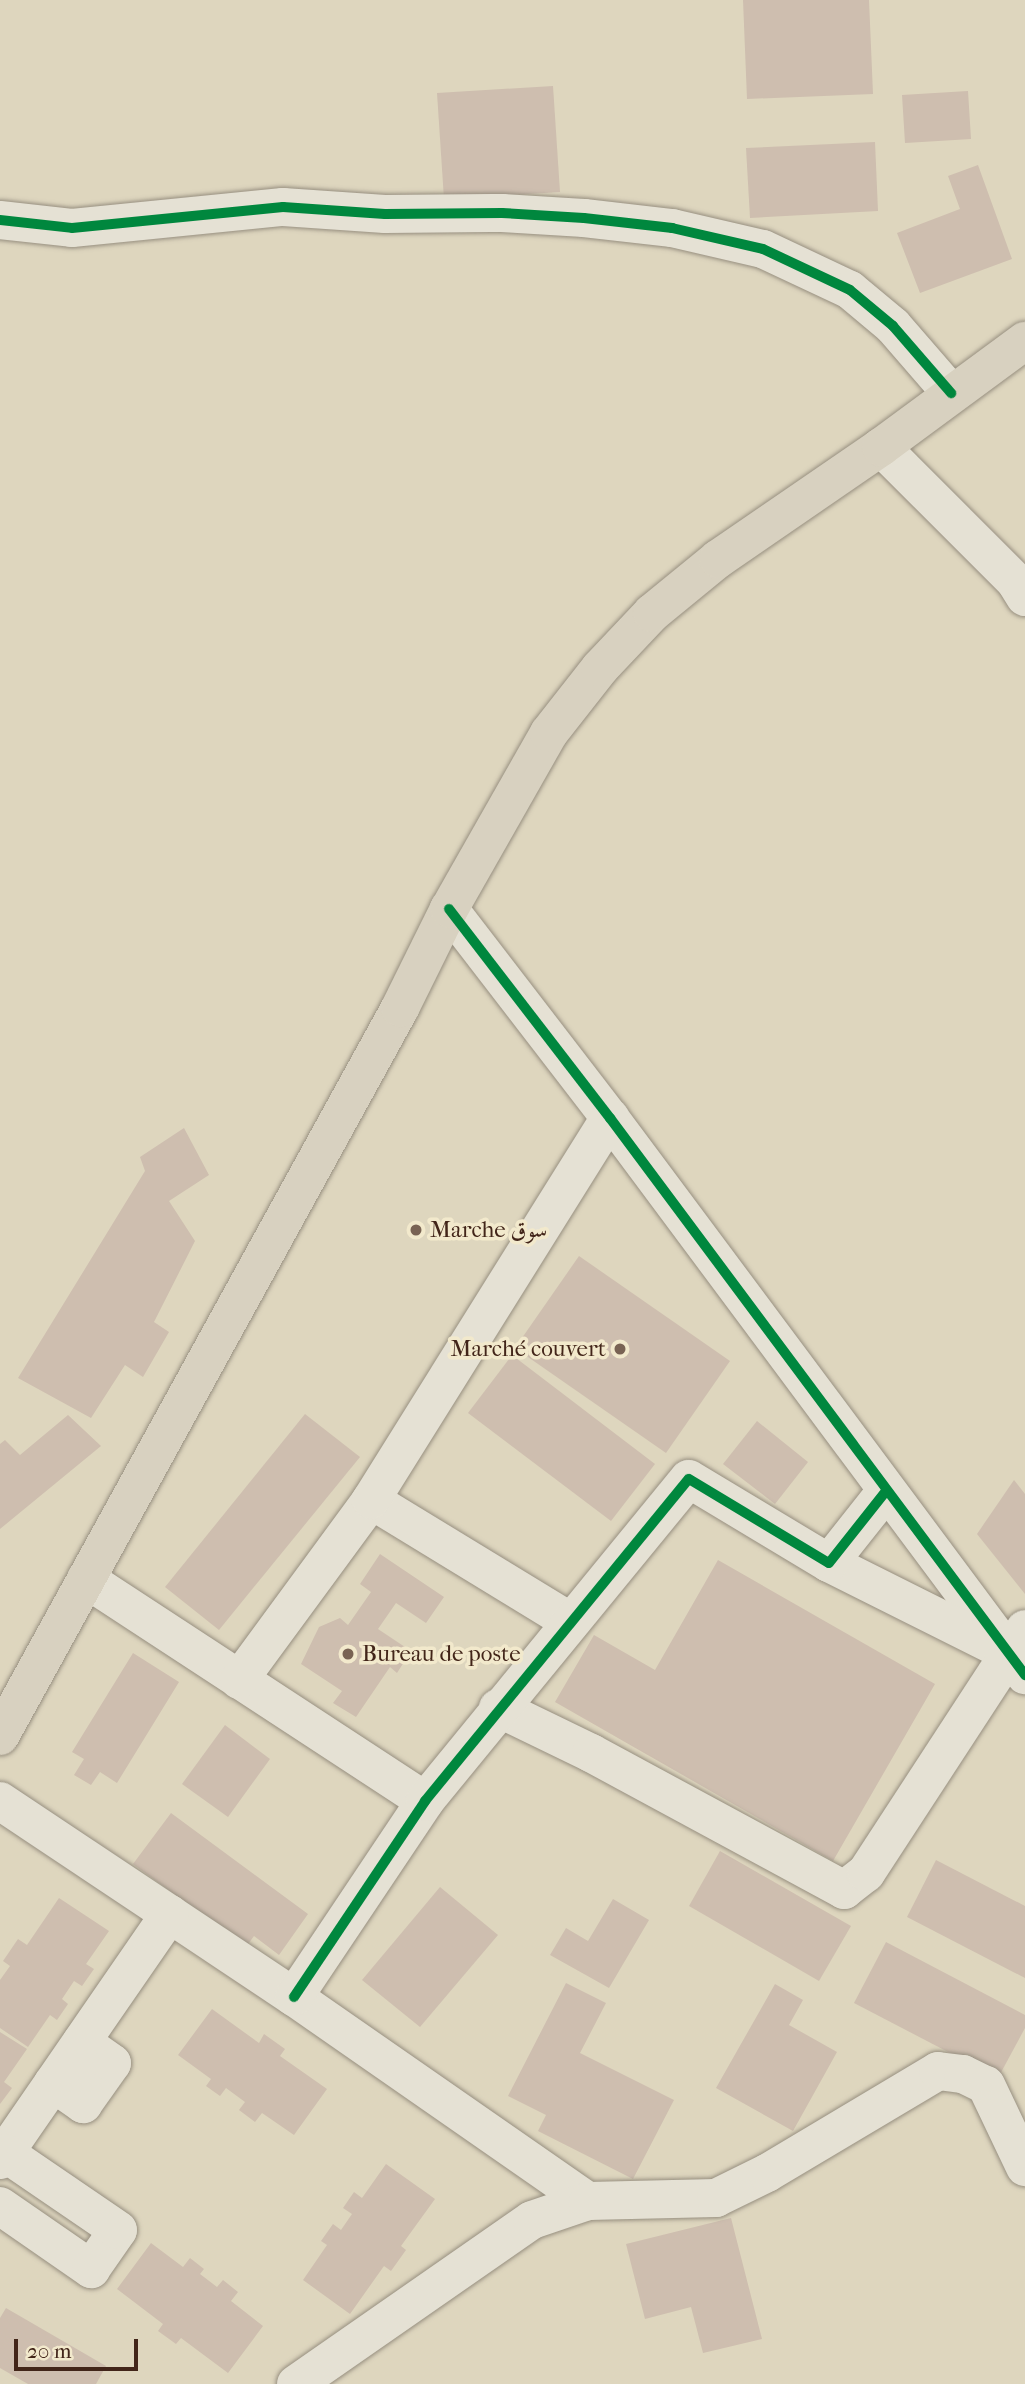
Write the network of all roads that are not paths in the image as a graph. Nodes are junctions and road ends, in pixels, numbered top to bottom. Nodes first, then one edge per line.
1 (0, 220) edge
2 (1025, 341) edge
3 (951, 393) junction
4 (881, 447) junction
5 (1025, 597) edge
6 (449, 909) junction
7 (610, 1118) junction
8 (886, 1491) junction
9 (371, 1500) junction
10 (829, 1563) junction
11 (86, 1579) junction
12 (570, 1622) junction
13 (1019, 1652) edge
14 (239, 1679) junction
15 (498, 1708) junction
16 (0, 1736) edge
17 (0, 1801) edge
18 (425, 1801) junction
19 (170, 1914) junction
20 (294, 1997) junction
21 (2, 2156) edge
22 (1025, 2167) edge
23 (588, 2202) junction
24 (0, 2206) edge
25 (296, 2384) edge

1 - 3 street
2 - 3 main road
3 - 4 main road
4 - 5 street
4 - 6 main road
6 - 7 street
6 - 11 main road
7 - 8 street
7 - 9 street
8 - 10 street
8 - 13 street
9 - 12 street
9 - 14 street
10 - 12 street
10 - 13 street
11 - 14 street
11 - 16 main road
12 - 15 street
13 - 15 street
14 - 18 street
15 - 18 street
17 - 19 street
18 - 20 street
19 - 20 street
19 - 21 street
20 - 23 street
21 - 24 street
22 - 23 street
23 - 25 street

